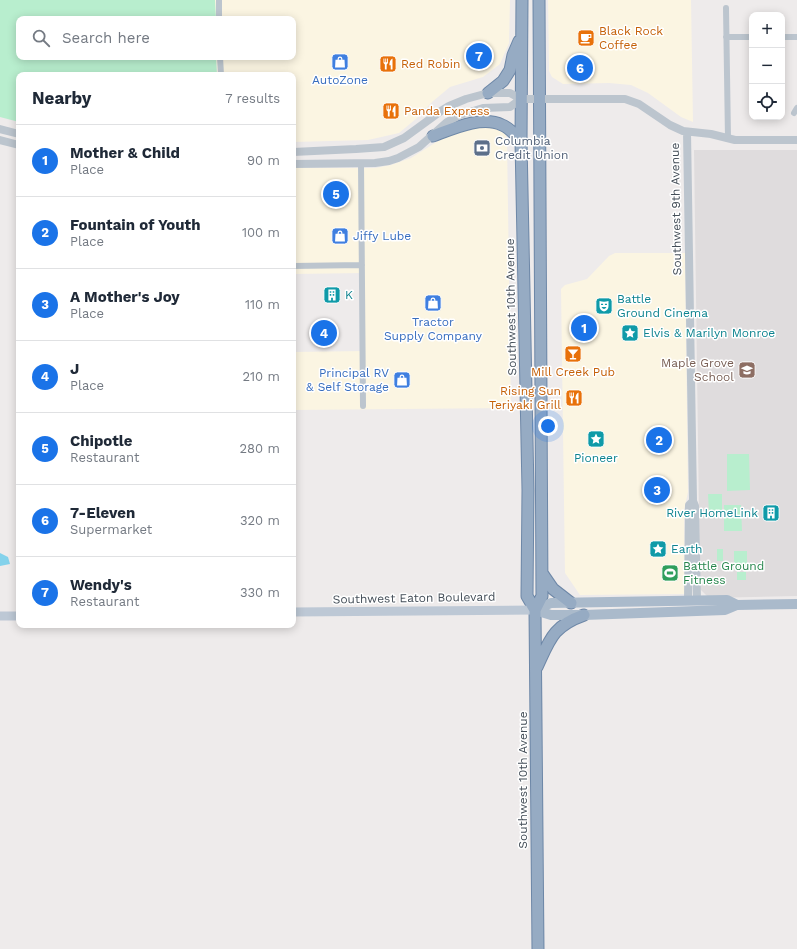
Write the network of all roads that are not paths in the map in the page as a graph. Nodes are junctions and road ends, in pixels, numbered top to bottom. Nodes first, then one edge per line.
1 (219, 0) edge
2 (522, 0) edge
3 (539, 0) edge
4 (726, 8) dead end
5 (219, 16) edge
6 (521, 34) junction
7 (726, 37) junction
8 (749, 37) edge
9 (785, 37) edge
10 (797, 37) edge
11 (220, 60) edge
12 (220, 72) edge
13 (488, 93) junction
14 (540, 99) junction
15 (521, 100) junction
16 (0, 129) edge
17 (687, 132) junction
18 (16, 133) edge
19 (433, 136) junction
20 (728, 139) junction
21 (0, 140) edge
22 (797, 140) edge
23 (521, 141) junction
24 (16, 145) edge
25 (296, 152) edge
26 (361, 163) junction
27 (296, 164) edge
28 (362, 265) junction
29 (296, 266) edge
30 (363, 406) dead end
31 (542, 573) junction
32 (693, 601) junction
33 (571, 604) junction
34 (797, 604) edge
35 (737, 605) junction
36 (535, 610) junction
37 (296, 612) edge
38 (659, 612) junction
39 (584, 615) junction
40 (0, 616) edge
41 (16, 616) edge
42 (536, 669) junction
43 (538, 949) edge

1 - 5 street
2 - 6 highway, Southwest 10th Avenue
3 - 14 highway, Southwest 10th Avenue
4 - 7 street
6 - 13 highway
6 - 15 highway, Southwest 10th Avenue
7 - 8 street
7 - 20 street
9 - 10 street
11 - 12 street
13 - 15 street
13 - 25 street
14 - 15 street
14 - 17 street
14 - 31 highway, Southwest 10th Avenue
15 - 19 street
15 - 23 highway, Southwest 10th Avenue
16 - 18 street
17 - 20 street
17 - 32 street, Southwest 9th Avenue
19 - 23 highway
19 - 26 street
20 - 22 street
21 - 24 street
23 - 36 highway, Southwest 10th Avenue
26 - 27 street
26 - 28 street
28 - 29 street
28 - 30 street
31 - 33 highway
31 - 36 highway, Southwest 10th Avenue
32 - 33 main road, Southwest Eaton Boulevard
32 - 35 main road, Southwest Eaton Boulevard
32 - 38 main road
33 - 36 main road, Southwest Eaton Boulevard
34 - 35 main road, Southwest Eaton Boulevard
35 - 38 main road, Southwest Eaton Boulevard
36 - 37 main road, Southwest Eaton Boulevard
36 - 39 main road, Southwest Eaton Boulevard
36 - 42 highway, Southwest 10th Avenue
38 - 39 main road, Southwest Eaton Boulevard
39 - 42 highway
40 - 41 main road
42 - 43 highway, Southwest 10th Avenue

